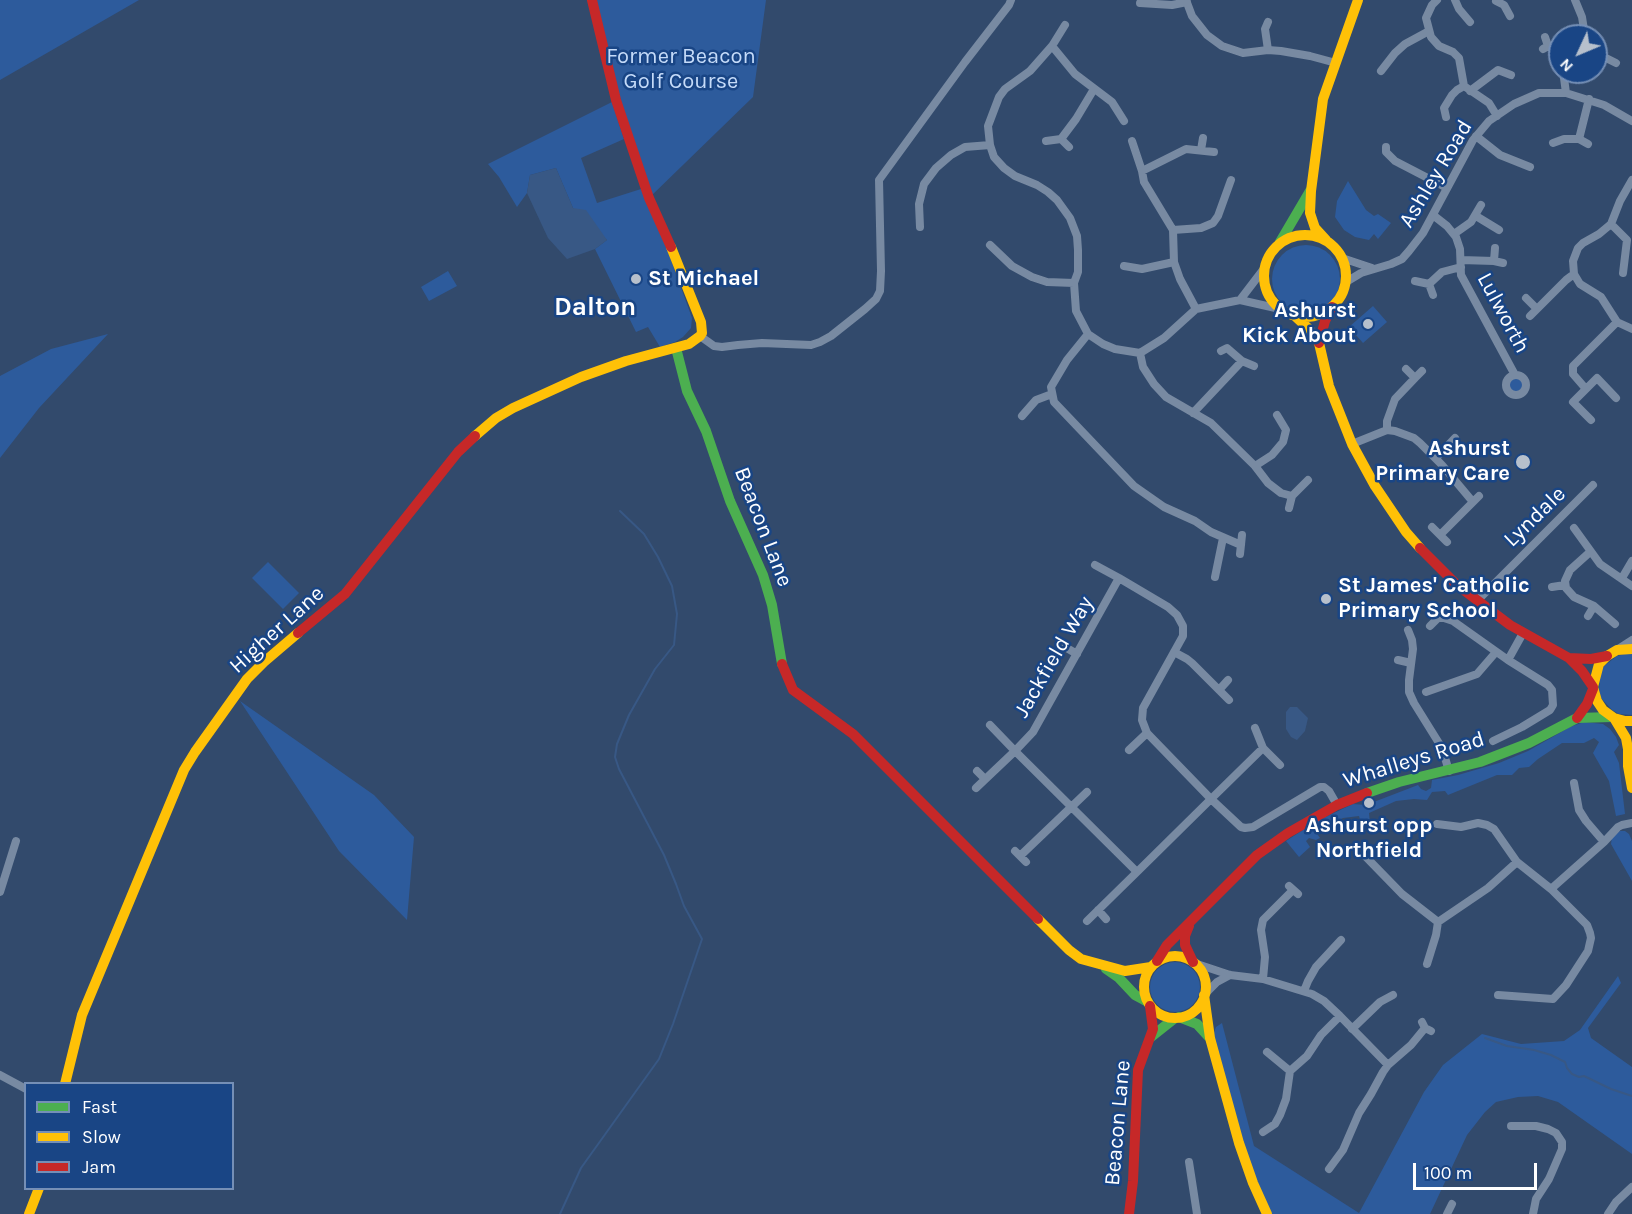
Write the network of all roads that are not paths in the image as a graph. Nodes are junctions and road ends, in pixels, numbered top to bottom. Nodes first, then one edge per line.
1 (592, 0) edge
2 (1011, 0) edge
3 (1358, 0) edge
4 (1437, 0) edge
5 (1455, 0) edge
6 (1575, 0) edge
7 (1186, 1) edge
8 (1496, 1) edge
9 (1507, 2) edge
10 (1140, 3) dead end
11 (1510, 16) dead end
12 (1268, 22) dead end
13 (1470, 22) dead end
14 (1583, 24) edge
15 (1065, 25) dead end
16 (1429, 31) junction
17 (1545, 44) dead end
18 (1548, 45) edge
19 (1052, 46) junction
20 (1610, 49) dead end
21 (1268, 50) junction
22 (1608, 52) edge
23 (1608, 59) edge
24 (1336, 63) junction
25 (1616, 63) dead end
26 (1381, 71) dead end
27 (1511, 75) dead end
28 (1565, 84) edge
29 (1467, 88) junction
30 (1094, 89) junction
31 (1566, 93) junction
32 (1589, 99) junction
33 (1434, 106) dead end
34 (1443, 108) junction
35 (1497, 116) junction
36 (1446, 117) dead end
37 (1632, 120) edge
38 (1124, 121) dead end
39 (1476, 136) junction
40 (1203, 138) dead end
41 (1061, 139) junction
42 (1580, 139) junction
43 (1046, 141) dead end
44 (1131, 141) dead end
45 (1553, 143) dead end
46 (1588, 144) dead end
47 (990, 145) junction
48 (1069, 147) dead end
49 (1386, 147) dead end
50 (1201, 150) junction
51 (1214, 152) dead end
52 (1530, 167) dead end
53 (1142, 171) junction
54 (1231, 180) dead end
55 (1632, 180) edge
56 (1448, 188) junction
57 (1311, 191) junction
58 (1625, 192) junction
59 (1632, 197) edge
60 (1481, 205) dead end
61 (1433, 215) junction
62 (1476, 216) junction
63 (1611, 224) junction
64 (920, 227) dead end
65 (1173, 230) junction
66 (1499, 230) dead end
67 (1454, 234) junction
68 (1327, 242) junction
69 (990, 245) dead end
70 (1279, 245) junction
71 (1496, 248) dead end
72 (1342, 258) junction
73 (1494, 261) junction
74 (1174, 262) junction
75 (1461, 263) junction
76 (1503, 263) dead end
77 (1124, 266) dead end
78 (1266, 266) junction
79 (1373, 269) junction
80 (1623, 273) dead end
81 (1574, 274) junction
82 (1415, 281) dead end
83 (1346, 282) junction
84 (1074, 283) junction
85 (1429, 284) junction
86 (1433, 295) dead end
87 (1526, 298) dead end
88 (1240, 300) junction
89 (1332, 307) junction
90 (1196, 309) junction
91 (1280, 309) junction
92 (1537, 309) junction
93 (1295, 316) junction
94 (1530, 316) dead end
95 (1617, 322) junction
96 (1632, 329) edge
97 (1088, 334) junction
98 (700, 336) junction
99 (1320, 347) junction
100 (676, 348) junction
101 (1221, 351) dead end
102 (1140, 352) junction
103 (1242, 361) junction
104 (1254, 366) dead end
105 (1406, 369) dead end
106 (1422, 371) dead end
107 (1515, 375) dead end
108 (1415, 378) junction
109 (1586, 389) junction
110 (1052, 394) junction
111 (1616, 398) dead end
112 (1192, 413) junction
113 (1277, 415) dead end
114 (1022, 416) dead end
115 (1591, 420) dead end
116 (1387, 430) junction
117 (1455, 438) dead end
118 (1352, 444) junction
119 (1436, 458) junction
120 (1255, 466) junction
121 (1308, 480) dead end
122 (1593, 485) dead end
123 (1292, 496) junction
124 (1288, 508) dead end
125 (1432, 527) dead end
126 (1574, 528) dead end
127 (1242, 535) dead end
128 (1440, 535) junction
129 (1223, 538) junction
130 (1447, 542) dead end
131 (1241, 544) junction
132 (1590, 552) junction
133 (1240, 554) dead end
134 (1632, 561) edge
135 (1095, 565) dead end
136 (1215, 577) dead end
137 (1119, 578) junction
138 (1622, 578) junction
139 (1565, 585) junction
140 (1632, 586) edge
141 (1552, 587) dead end
142 (1477, 601) junction
143 (1594, 606) junction
144 (1588, 616) dead end
145 (1615, 624) dead end
146 (1430, 626) dead end
147 (1408, 630) dead end
148 (1523, 633) junction
149 (1632, 640) edge
150 (1065, 647) dead end
151 (1632, 648) edge
152 (1174, 652) junction
153 (1496, 652) junction
154 (1612, 653) junction
155 (1077, 654) junction
156 (1569, 658) junction
157 (1398, 660) dead end
158 (1508, 660) junction
159 (1411, 663) junction
160 (1228, 680) dead end
161 (1593, 688) junction
162 (1219, 690) junction
163 (1426, 692) dead end
164 (1229, 700) dead end
165 (1577, 718) junction
166 (1613, 718) junction
167 (1632, 721) edge
168 (990, 725) dead end
169 (1255, 728) dead end
170 (1148, 734) junction
171 (1493, 741) dead end
172 (1630, 745) edge
173 (1263, 748) junction
174 (1129, 750) dead end
175 (1015, 751) junction
176 (1280, 765) dead end
177 (977, 771) dead end
178 (1449, 771) junction
179 (985, 780) junction
180 (1574, 783) dead end
181 (976, 788) dead end
182 (1632, 788) edge
183 (1087, 792) dead end
184 (1210, 799) junction
185 (1337, 805) junction
186 (1071, 806) junction
187 (1437, 824) dead end
188 (1632, 824) edge
189 (16, 841) dead end
190 (1604, 842) junction
191 (1366, 857) dead end
192 (1026, 862) dead end
193 (1517, 862) junction
194 (1137, 872) junction
195 (1551, 888) junction
196 (1293, 890) dead end
197 (0, 892) edge
198 (1098, 910) junction
199 (1106, 919) dead end
200 (1087, 921) dead end
201 (1190, 922) junction
202 (1438, 922) junction
203 (1342, 940) dead end
204 (1194, 962) junction
205 (1154, 964) junction
206 (1426, 964) dead end
207 (1102, 966) junction
208 (1230, 975) junction
209 (1263, 979) junction
210 (1304, 991) junction
211 (1498, 994) dead end
212 (1205, 995) junction
213 (1394, 995) dead end
214 (1149, 1004) junction
215 (1340, 1016) junction
216 (1178, 1018) junction
217 (1426, 1027) dead end
218 (1352, 1029) junction
219 (1151, 1037) junction
220 (1210, 1038) junction
221 (1267, 1052) dead end
222 (1388, 1065) junction
223 (1290, 1071) junction
224 (0, 1075) edge
225 (65, 1082) edge
226 (24, 1088) edge
227 (1511, 1126) dead end
228 (1262, 1132) dead end
229 (1189, 1162) dead end
230 (1330, 1169) dead end
231 (1632, 1187) edge
232 (38, 1190) edge
233 (1452, 1204) dead end
234 (1449, 1213) edge
235 (29, 1214) edge
236 (1129, 1214) edge
237 (1197, 1214) edge
238 (1267, 1214) edge
239 (1533, 1214) edge
240 (1608, 1214) edge

1 - 98 street
2 - 98 street
3 - 24 street
4 - 16 street
5 - 13 street
6 - 14 street
7 - 10 street
7 - 21 street
8 - 9 street
9 - 11 street
12 - 21 street
15 - 19 street
16 - 26 street
16 - 29 street
17 - 18 street
19 - 30 street
19 - 47 street
20 - 22 street
21 - 24 street
23 - 25 street
24 - 57 street
27 - 29 street
28 - 31 street
29 - 34 street
29 - 35 street
30 - 38 street
30 - 41 street
31 - 32 street, Ashley Road
31 - 35 street, Ashley Road
32 - 37 street, Ashley Road
32 - 42 street
33 - 34 street
34 - 36 street
35 - 39 street, Ashley Road
39 - 52 street
39 - 56 street, Ashley Road
40 - 50 street
41 - 43 street
41 - 48 street
42 - 45 street
42 - 46 street
44 - 53 street
47 - 64 street
47 - 84 street
49 - 56 street
50 - 51 street
50 - 53 street
53 - 65 street
54 - 65 street
55 - 58 street
56 - 61 street, Ashley Road
57 - 68 street
57 - 70 street
58 - 59 street
58 - 63 street
60 - 62 street
61 - 67 street
61 - 79 street, Ashley Road
62 - 66 street
62 - 67 street
63 - 80 street
63 - 81 street
65 - 74 street
67 - 75 street, Lulworth
68 - 70 street
68 - 72 street
69 - 84 street
70 - 78 street
71 - 73 street, Lulworth
72 - 79 street
72 - 83 street
73 - 75 street, Lulworth
73 - 76 street, Lulworth
74 - 77 street
74 - 90 street
75 - 85 street, Lulworth
75 - 107 street, Lulworth
78 - 88 street
78 - 91 street
79 - 83 street, Ashley Road
81 - 92 street
81 - 95 street
82 - 85 street
83 - 89 street
84 - 97 street
85 - 86 street
87 - 92 street
88 - 90 street
88 - 91 street
89 - 93 street
89 - 99 street
90 - 102 street
91 - 93 street
92 - 94 street
93 - 99 street
95 - 96 street
95 - 109 street
97 - 102 street
97 - 110 street
98 - 100 street
99 - 118 street
100 - 207 street, Beacon Lane
100 - 225 street, Higher Lane
101 - 103 street
102 - 112 street
103 - 104 street
103 - 112 street
105 - 108 street
106 - 108 street
108 - 116 street
109 - 111 street
109 - 115 street
110 - 114 street
110 - 129 street
112 - 120 street
113 - 120 street
116 - 118 street
116 - 119 street
117 - 119 street
118 - 142 street
119 - 128 street
120 - 123 street
121 - 123 street
122 - 142 street, Lyndale
123 - 124 street
125 - 128 street
126 - 132 street
127 - 131 street
128 - 130 street
129 - 131 street
129 - 136 street
131 - 133 street
132 - 138 street
132 - 139 street
134 - 138 street
135 - 137 street, Jackfield Way
137 - 152 street, Jackfield Way
137 - 155 street, Jackfield Way
138 - 140 street
139 - 141 street
139 - 143 street
142 - 148 street
143 - 144 street
143 - 145 street
146 - 153 street
147 - 159 street
148 - 156 street
148 - 158 street
149 - 154 street
150 - 155 street
151 - 154 street
152 - 162 street
152 - 170 street, Jackfield Way
153 - 158 street
153 - 163 street
154 - 156 street
154 - 161 street
155 - 175 street, Jackfield Way
156 - 161 street
157 - 159 street
158 - 171 street
159 - 178 street
160 - 162 street
161 - 165 street
161 - 166 street
162 - 164 street
165 - 166 street, Whalleys Road
165 - 178 street, Whalleys Road
166 - 167 street, Whalleys Road
166 - 172 street
168 - 175 street, Jackfield Way
169 - 173 street
170 - 174 street
170 - 184 street
172 - 182 street
173 - 176 street
173 - 184 street
175 - 179 street
175 - 186 street, Jackfield Way
177 - 179 street
178 - 185 street, Whalleys Road
179 - 181 street
180 - 190 street
183 - 186 street
184 - 185 street
184 - 194 street
185 - 201 street, Whalleys Road
186 - 192 street
186 - 194 street, Jackfield Way
187 - 193 street
188 - 190 street
189 - 197 street
190 - 195 street
191 - 202 street
193 - 195 street
193 - 202 street
194 - 198 street
195 - 211 street
196 - 209 street
198 - 199 street
198 - 200 street
201 - 204 street
201 - 205 street, Whalleys Road
202 - 206 street
203 - 210 street
204 - 205 street
204 - 208 street
204 - 212 street
205 - 207 street, Beacon Lane
205 - 214 street
207 - 214 street, Beacon Lane
208 - 209 street
208 - 212 street
209 - 210 street
210 - 215 street
212 - 216 street
212 - 220 street
213 - 218 street
214 - 216 street
214 - 219 street, Beacon Lane
215 - 218 street
215 - 223 street
216 - 219 street, Beacon Lane
216 - 220 street
217 - 222 street
218 - 222 street
219 - 236 street, Beacon Lane
220 - 238 street
221 - 223 street
222 - 230 street
223 - 228 street
224 - 226 street
227 - 239 street
229 - 237 street
231 - 240 street
232 - 235 street
233 - 234 street

